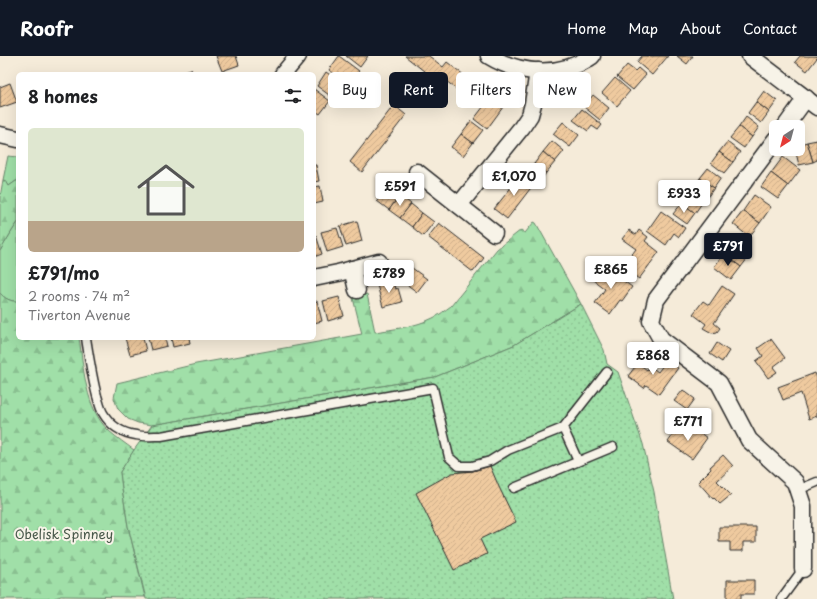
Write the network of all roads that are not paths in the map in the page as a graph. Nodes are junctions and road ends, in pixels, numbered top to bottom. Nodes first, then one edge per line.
1 (488, 56) edge
2 (592, 56) edge
3 (750, 56) edge
4 (295, 57) edge
5 (538, 71) junction
6 (284, 72) edge
7 (812, 103) edge
8 (793, 120) edge
9 (0, 135) edge
10 (16, 139) edge
11 (769, 148) edge
12 (417, 172) dead end
13 (459, 205) junction
14 (494, 233) dead end
15 (379, 262) dead end
16 (352, 269) junction
17 (316, 278) edge
18 (357, 290) dead end
19 (86, 340) edge
20 (607, 372) dead end
21 (563, 428) junction
22 (613, 447) dead end
23 (578, 461) junction
24 (817, 482) edge
25 (514, 488) dead end
26 (798, 490) junction
27 (803, 569) joint
28 (781, 599) edge

1 - 5 street
2 - 5 street
3 - 7 street
4 - 6 street
5 - 13 street
7 - 8 street
9 - 10 street
11 - 26 street
12 - 13 street
13 - 14 street
15 - 16 street
16 - 17 street
16 - 18 street
19 - 21 lane
20 - 21 lane
21 - 23 lane
22 - 23 lane
23 - 25 lane
24 - 26 lane
26 - 27 street
27 - 28 lane

